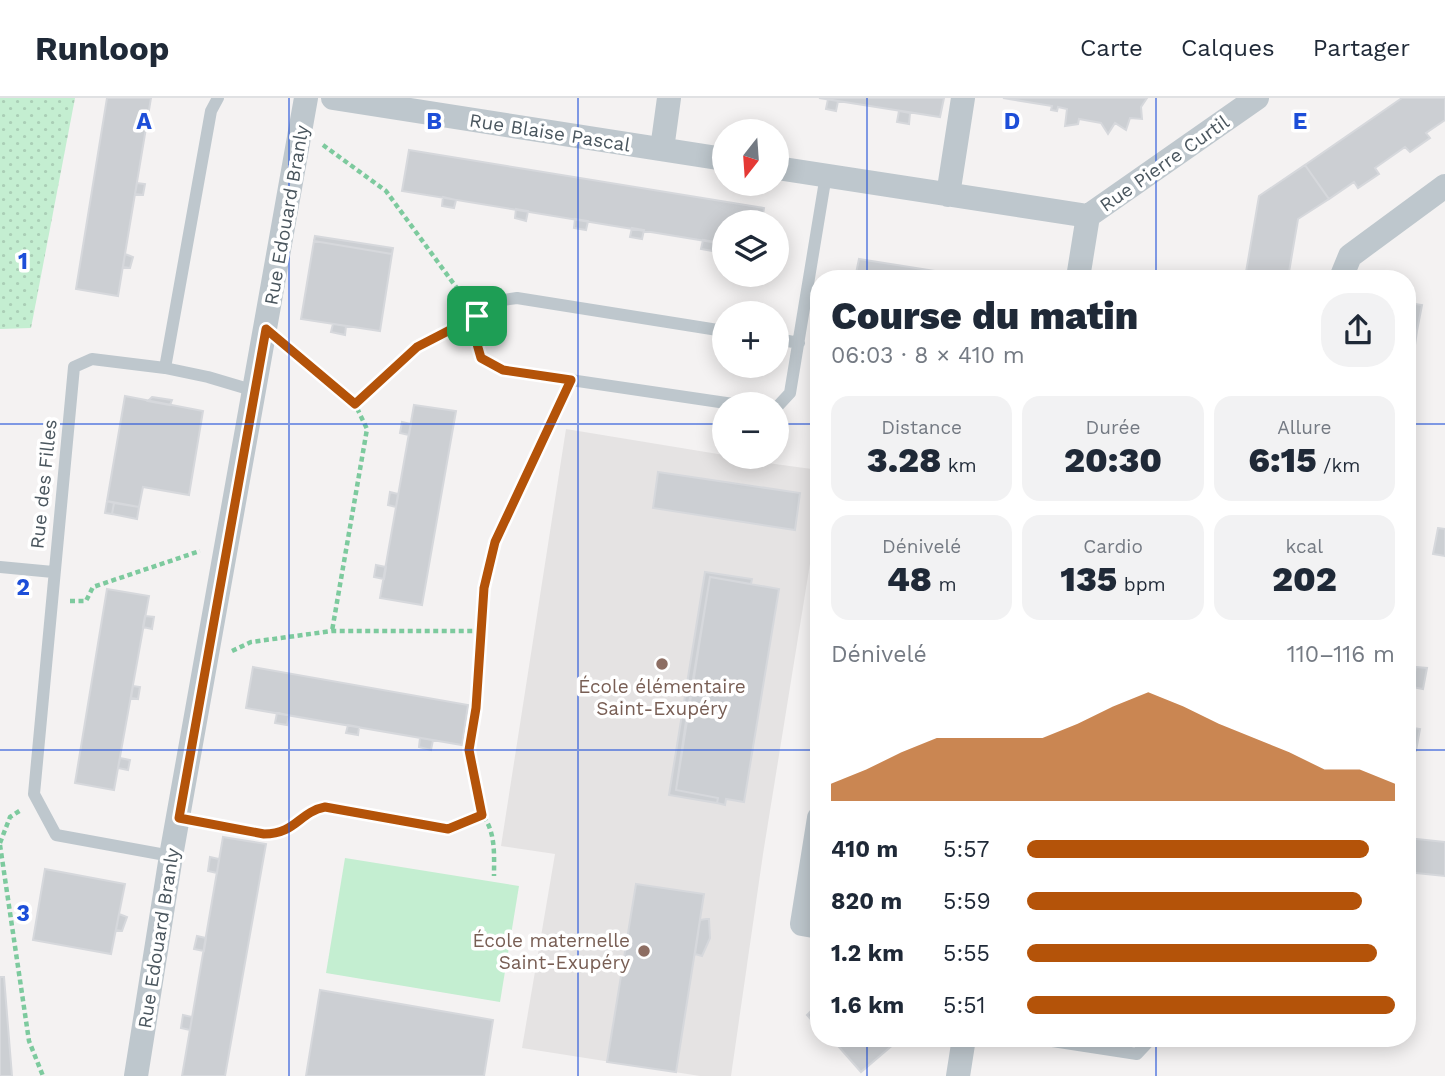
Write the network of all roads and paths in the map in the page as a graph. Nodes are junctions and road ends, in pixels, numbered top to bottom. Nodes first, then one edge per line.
1 (218, 98) edge
2 (306, 98) edge
3 (669, 98) edge
4 (963, 98) edge
5 (1257, 98) edge
6 (340, 99) edge
7 (300, 136) junction
8 (662, 149) junction
9 (712, 157) edge
10 (789, 170) edge
11 (825, 175) junction
12 (1445, 186) edge
13 (948, 195) junction
14 (1088, 216) junction
15 (810, 270) edge
16 (1080, 270) edge
17 (1344, 270) edge
18 (810, 272) edge
19 (477, 316) junction
20 (266, 329) junction
21 (712, 329) edge
22 (789, 341) edge
23 (799, 343) junction
24 (165, 368) junction
25 (571, 380) junction
26 (255, 391) junction
27 (789, 394) edge
28 (712, 401) edge
29 (355, 404) junction
30 (228, 541) junction
31 (0, 567) edge
32 (53, 572) junction
33 (51, 602) junction
34 (332, 631) junction
35 (481, 631) junction
36 (206, 663) junction
37 (482, 815) junction
38 (179, 818) junction
39 (48, 820) junction
40 (0, 844) edge
41 (171, 856) junction
42 (494, 876) dead end
43 (810, 878) edge
44 (810, 925) edge
45 (963, 1047) edge
46 (1091, 1047) edge
47 (1143, 1047) edge
48 (43, 1076) edge
49 (136, 1076) edge
50 (958, 1076) edge

1 - 24 lane
2 - 7 street, Rue Edouard Branly
3 - 8 street
4 - 13 street
5 - 14 street, Rue Pierre Curtil
6 - 8 street, Rue Blaise Pascal
7 - 19 path
7 - 20 street, Rue Edouard Branly
8 - 9 street, Rue Blaise Pascal
10 - 11 street
11 - 13 street
11 - 15 lane
12 - 17 street
13 - 14 street
14 - 16 street, Rue Pierre Curtil
18 - 23 lane
19 - 21 lane
19 - 25 lane
19 - 29 path
20 - 26 street, Rue Edouard Branly
20 - 29 path
22 - 23 lane
23 - 27 lane
24 - 26 lane, Rue des Filles
24 - 32 lane, Rue des Filles
25 - 28 lane
25 - 35 path
26 - 30 street, Rue Edouard Branly
29 - 34 path
30 - 33 path
30 - 36 street, Rue Edouard Branly
31 - 32 lane
32 - 33 lane, Rue des Filles
33 - 39 lane, Rue des Filles
34 - 35 path
34 - 36 path
35 - 37 path
36 - 38 street, Rue Edouard Branly
37 - 38 path
37 - 42 path
38 - 41 street, Rue Edouard Branly
39 - 40 path
39 - 41 lane
40 - 48 path
41 - 49 street, Rue Edouard Branly
43 - 44 street
45 - 50 street
46 - 47 lane

